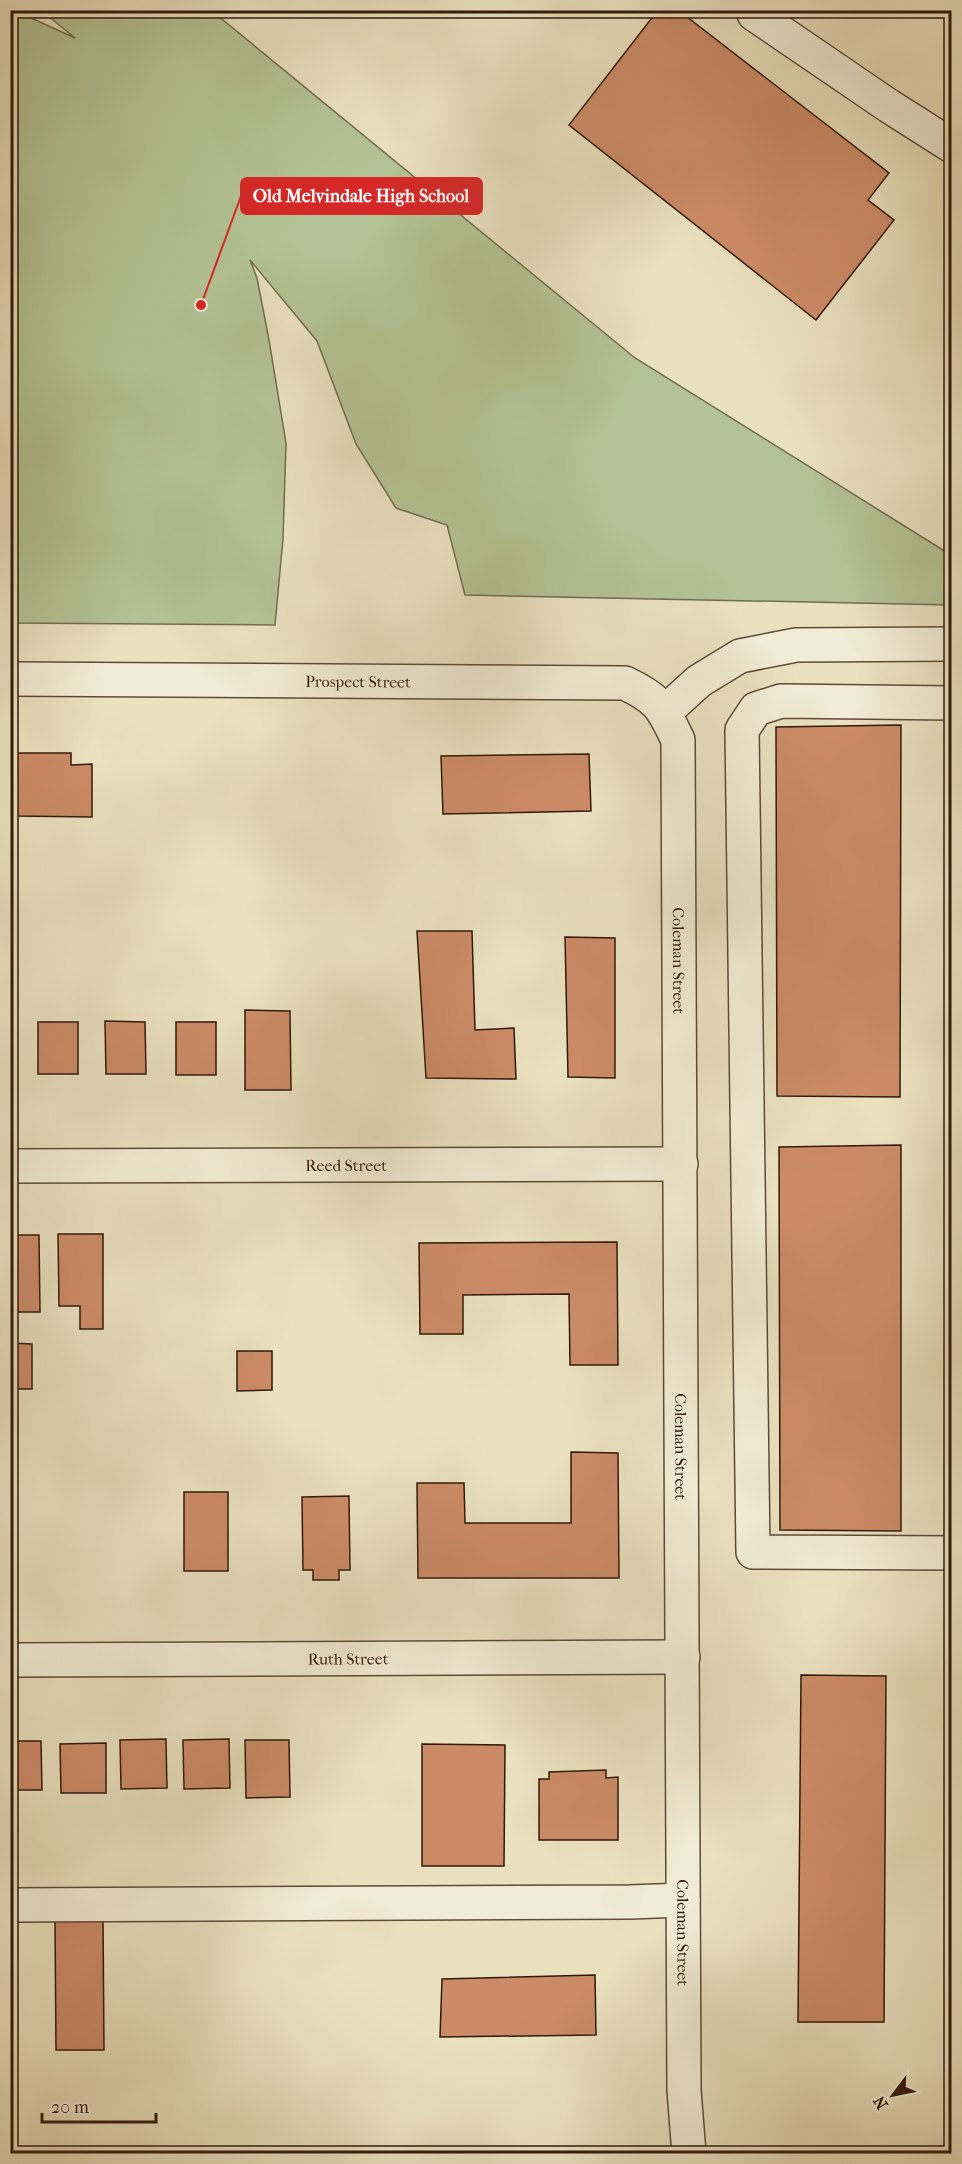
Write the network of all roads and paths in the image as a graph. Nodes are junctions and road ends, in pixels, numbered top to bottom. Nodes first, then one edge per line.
1 (754, 14) dead end
2 (951, 146) edge
3 (951, 644) edge
4 (10, 679) edge
5 (951, 703) edge
6 (671, 726) junction
7 (681, 1164) junction
8 (10, 1166) edge
9 (951, 1553) edge
10 (683, 1657) junction
11 (10, 1660) edge
12 (683, 1900) junction
13 (10, 1905) edge
14 (689, 2154) edge

1 - 2 street
3 - 6 street
4 - 6 street, Prospect Street
5 - 9 street
6 - 7 street, Coleman Street
7 - 8 street, Reed Street
7 - 10 street, Coleman Street
10 - 11 street, Ruth Street
10 - 12 street, Coleman Street
12 - 13 street
12 - 14 street, Coleman Street

